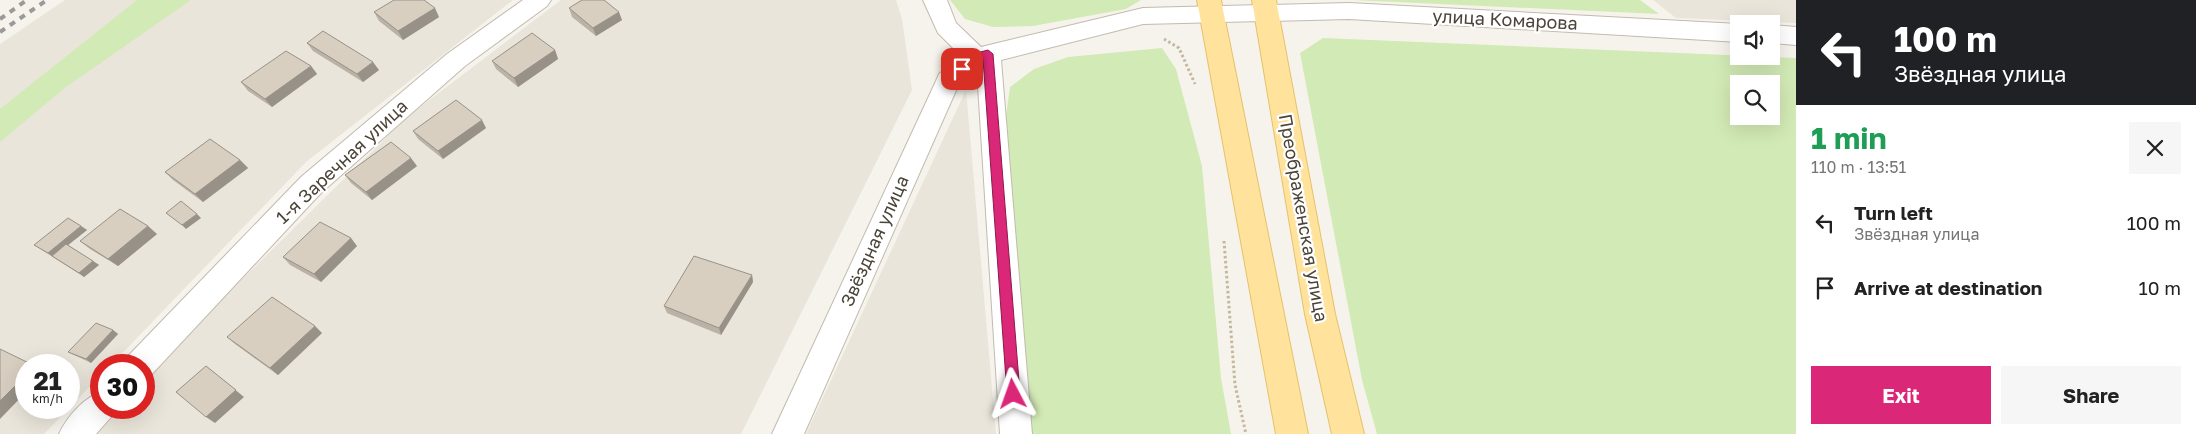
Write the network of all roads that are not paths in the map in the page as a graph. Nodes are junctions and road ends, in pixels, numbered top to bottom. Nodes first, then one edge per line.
1 (539, 0) edge
2 (934, 0) edge
3 (1265, 6) edge
4 (1209, 7) edge
5 (1730, 32) edge
6 (1780, 35) edge
7 (1796, 36) edge
8 (982, 56) junction
9 (150, 354) edge
10 (90, 418) edge
11 (75, 434) edge
12 (788, 434) edge
13 (1016, 434) edge
14 (1292, 434) edge
15 (1348, 434) edge

1 - 9 street, 1-я Заречная улица
2 - 8 street
3 - 4 street, улица Комарова
3 - 5 street, улица Комарова
3 - 15 main road, Преображенская улица
4 - 8 street, улица Комарова
4 - 14 main road
6 - 7 street
8 - 12 street, Звёздная улица
8 - 13 street
10 - 11 street

